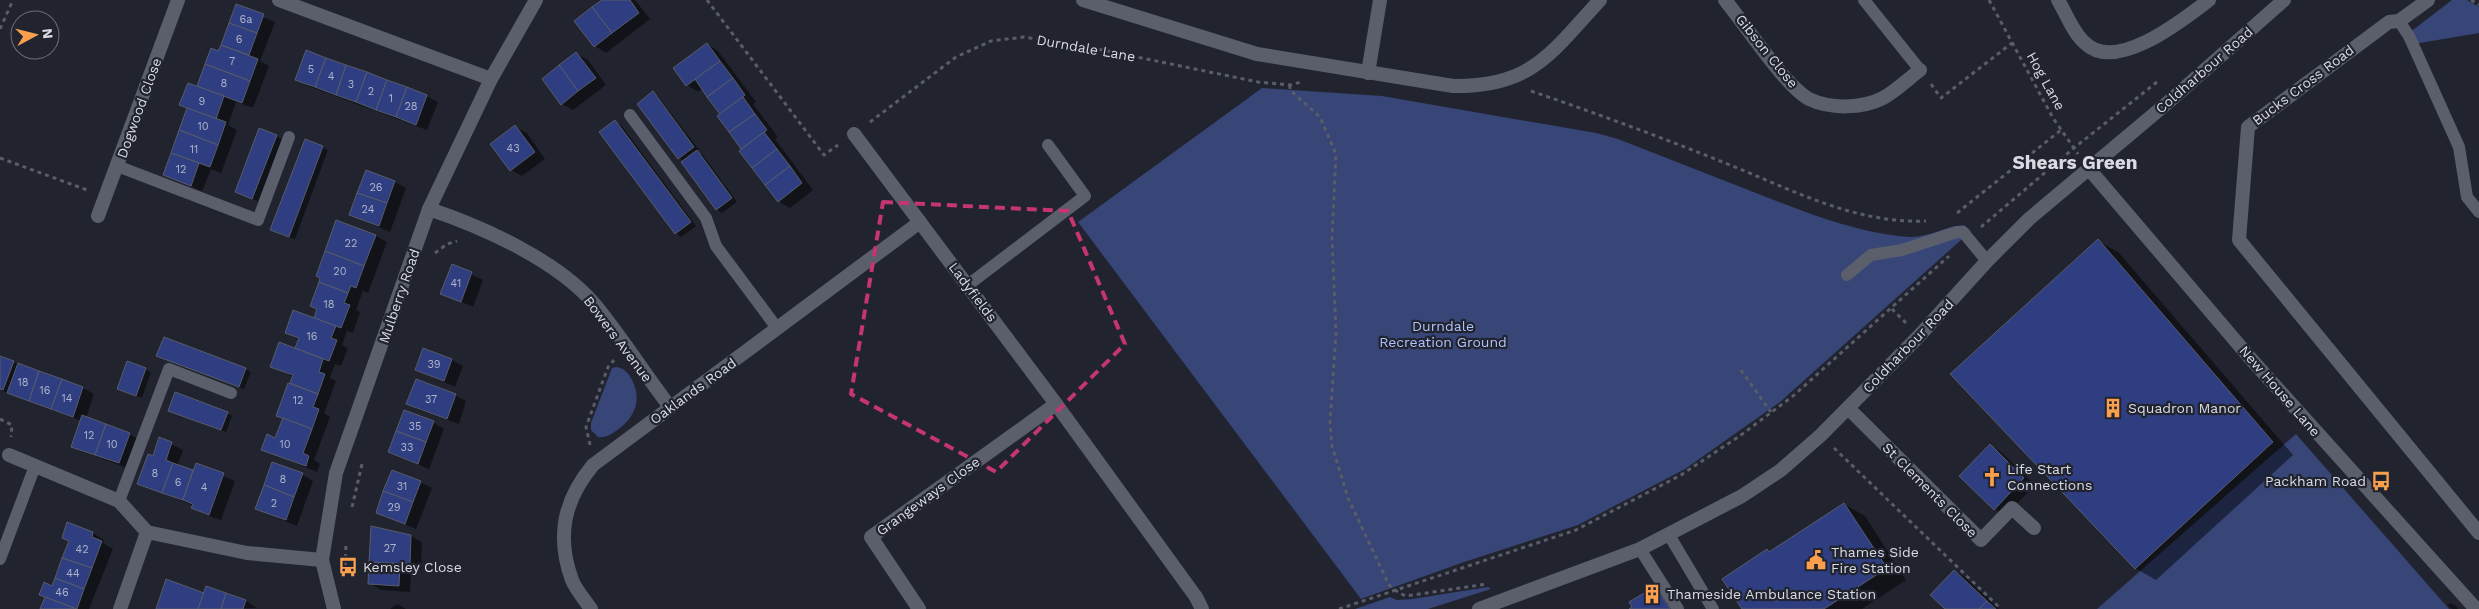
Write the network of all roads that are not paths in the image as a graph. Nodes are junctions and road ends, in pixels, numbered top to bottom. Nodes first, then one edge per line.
1 (178, 0) edge
2 (278, 0) edge
3 (536, 0) edge
4 (1083, 0) edge
5 (1380, 0) edge
6 (1600, 0) edge
7 (1725, 0) edge
8 (1864, 0) edge
9 (2058, 0) edge
10 (2209, 0) edge
11 (2428, 0) edge
12 (2280, 1) edge
13 (1104, 3) edge
14 (2399, 21) junction
15 (1920, 70) joint
16 (1368, 73) junction
17 (491, 78) junction
18 (630, 116) dead end
19 (854, 134) road end
20 (289, 138) dead end
21 (1048, 144) dead end
22 (117, 166) junction
23 (2089, 169) junction
24 (429, 209) junction
25 (2479, 212) edge
26 (98, 216) dead end
27 (920, 222) junction
28 (1987, 260) junction
29 (1847, 275) dead end
30 (968, 285) junction
31 (777, 328) junction
32 (231, 393) dead end
33 (1056, 404) junction
34 (670, 408) junction
35 (1848, 408) junction
36 (9, 455) dead end
37 (35, 466) junction
38 (119, 501) junction
39 (2034, 528) dead end
40 (147, 532) junction
41 (2479, 532) edge
42 (1669, 535) junction
43 (1640, 549) junction
44 (0, 559) edge
45 (322, 560) junction
46 (2476, 606) edge
47 (120, 609) edge
48 (334, 609) edge
49 (590, 609) edge
50 (919, 609) edge
51 (1202, 609) edge
52 (1479, 609) edge
53 (1678, 609) edge
54 (1714, 609) edge

1 - 22 street, Dogwood Close
2 - 17 street
3 - 17 street, Mulberry Road
4 - 13 street
5 - 16 street
6 - 16 street
7 - 15 street, Gibson Close
8 - 15 lane
9 - 10 street
11 - 14 street, Bucks Cross Road
12 - 23 street, Coldharbour Road
13 - 16 street
14 - 25 lane
14 - 41 street, Bucks Cross Road
17 - 24 street, Mulberry Road
18 - 31 lane
19 - 27 street, Ladyfields
20 - 22 lane
21 - 30 lane
22 - 26 street, Dogwood Close
23 - 28 street, Coldharbour Road
23 - 46 street, New House Lane
24 - 34 street, Bowers Avenue
24 - 45 street, Mulberry Road
27 - 30 street, Ladyfields
27 - 31 street, Oaklands Road
28 - 29 lane
28 - 35 street, Coldharbour Road
30 - 33 street, Ladyfields
31 - 34 street, Oaklands Road
32 - 38 lane
33 - 50 street, Grangeways Close
33 - 51 street, Ladyfields
34 - 49 street, Oaklands Road
35 - 39 street, St Clements Close
35 - 42 street, Coldharbour Road
36 - 37 street
37 - 38 street
37 - 44 lane
38 - 40 street
40 - 45 street
40 - 47 street
42 - 43 street, Coldharbour Road
42 - 54 lane
43 - 52 street, Coldharbour Road
43 - 53 lane
45 - 48 street, Mulberry Road

